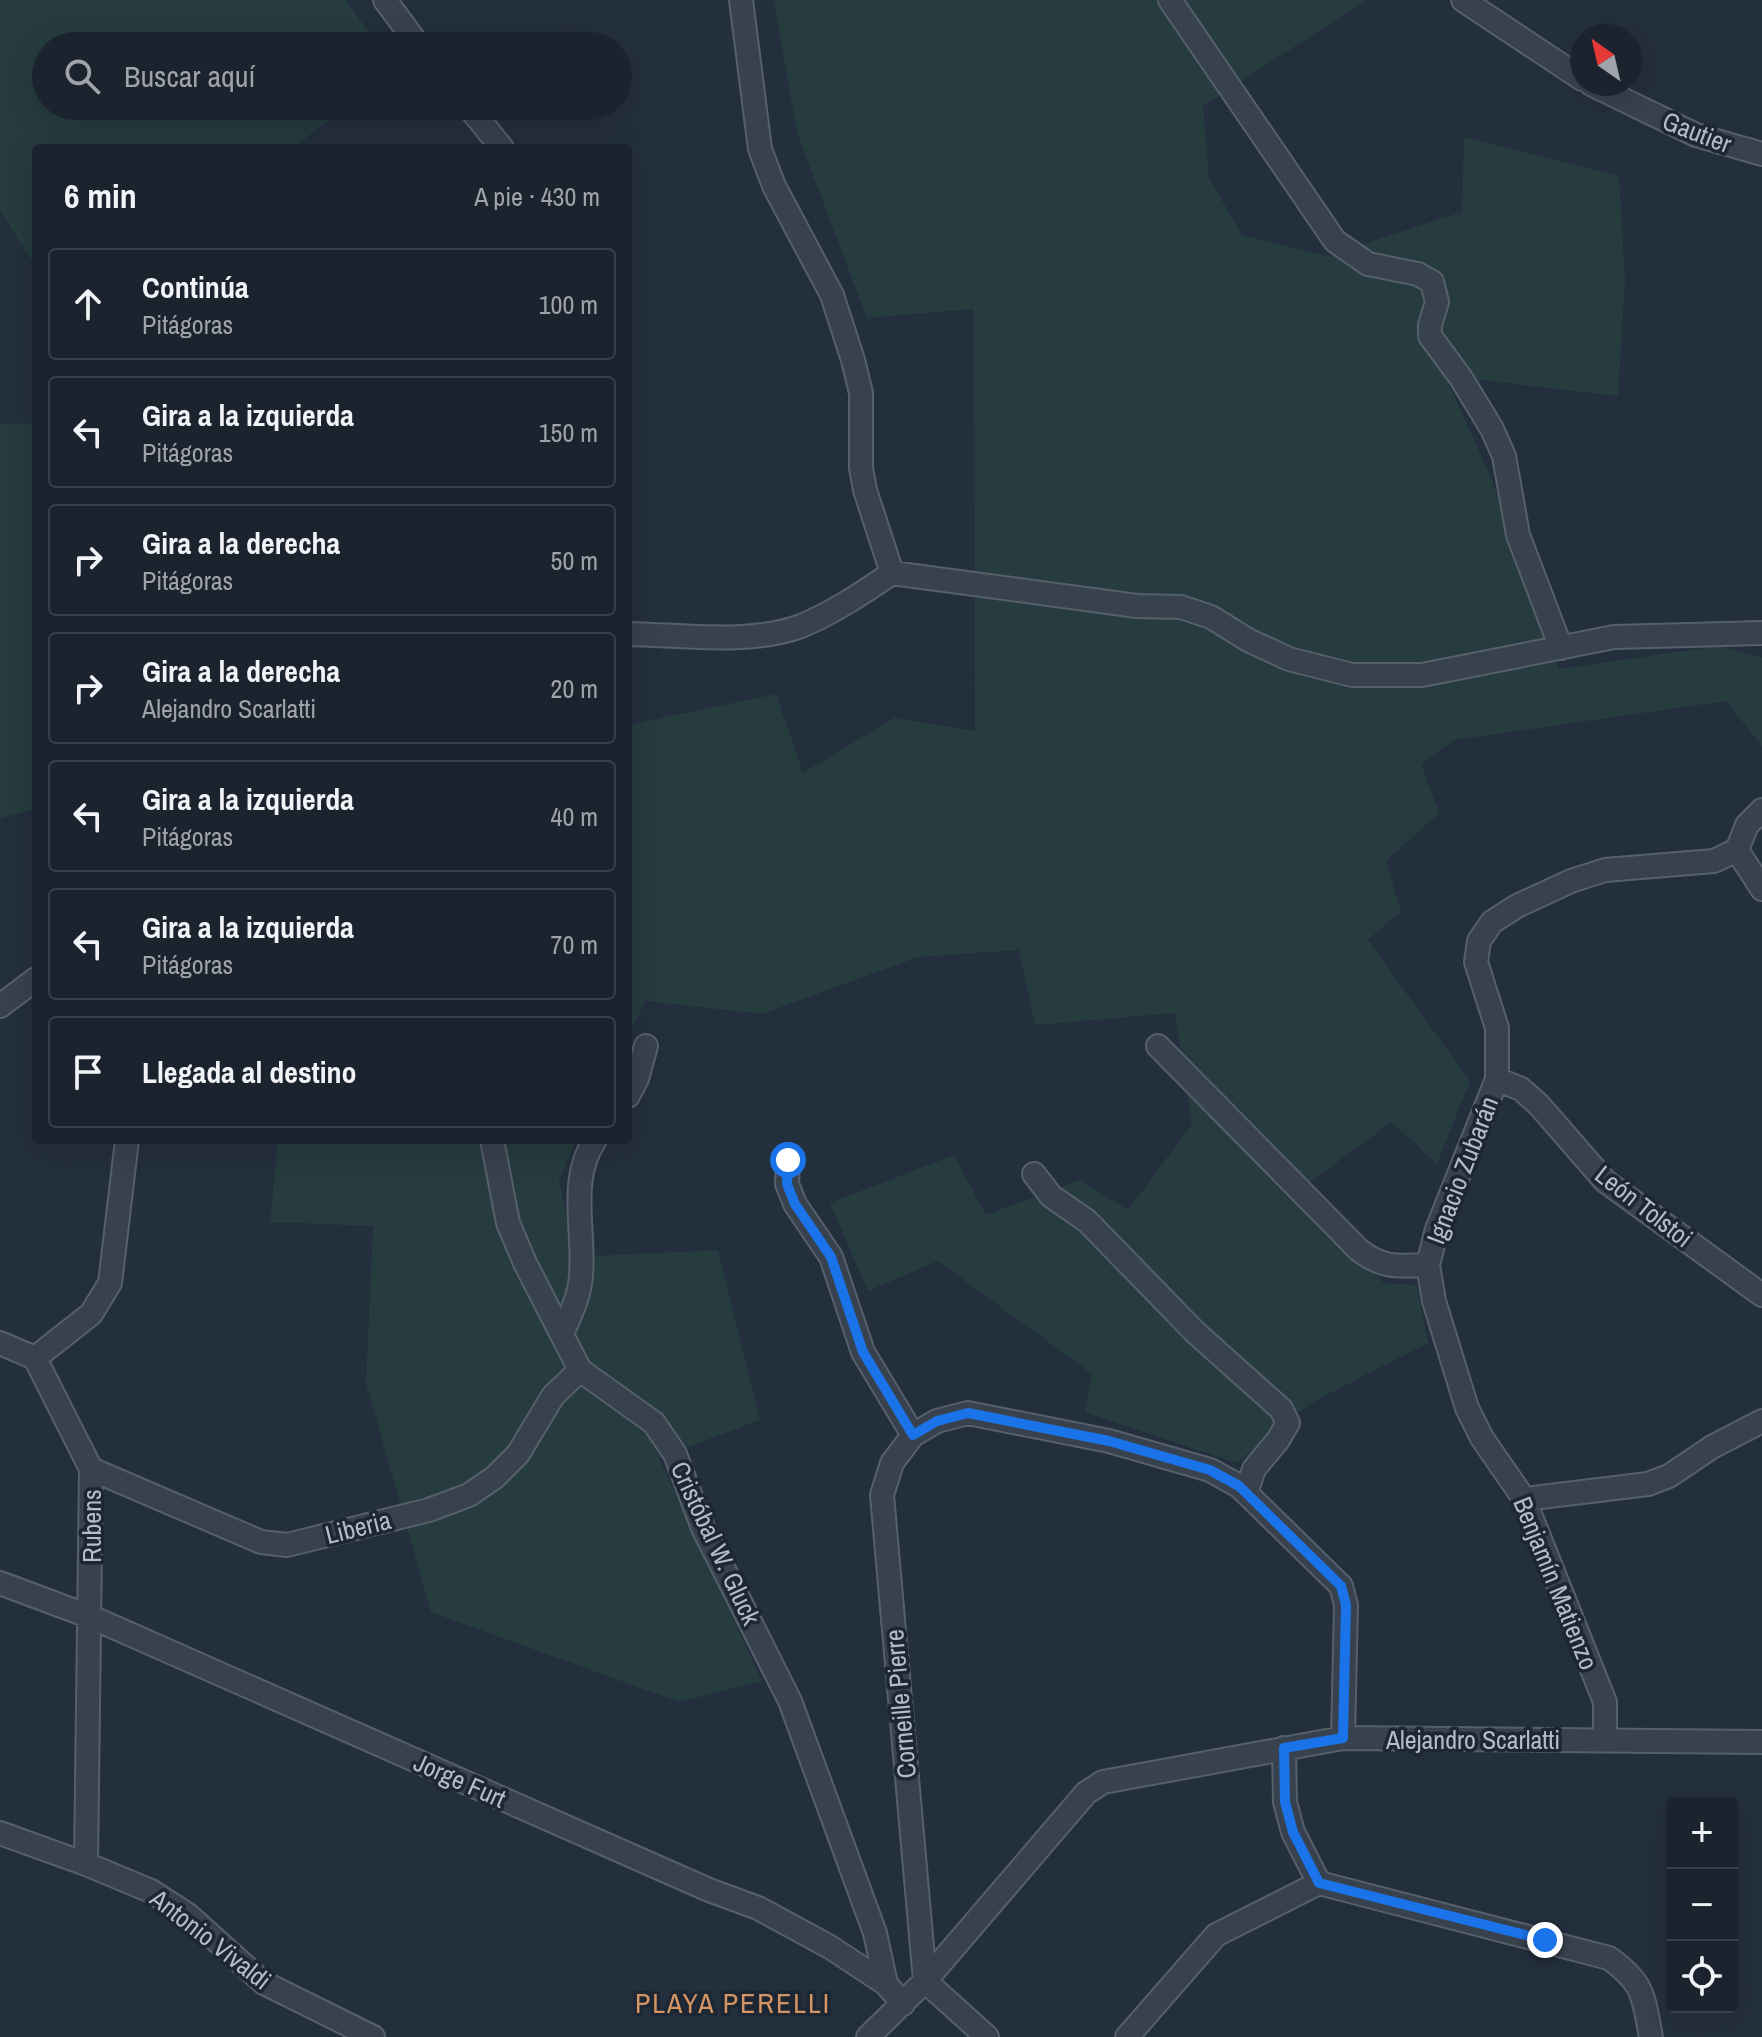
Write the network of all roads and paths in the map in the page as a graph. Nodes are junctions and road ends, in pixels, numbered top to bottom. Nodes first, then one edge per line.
1 (385, 0) edge
2 (741, 0) edge
3 (1170, 0) edge
4 (1463, 0) edge
5 (409, 32) edge
6 (1570, 71) edge
7 (1616, 96) edge
8 (479, 120) edge
9 (499, 144) edge
10 (1762, 154) edge
11 (892, 573) junction
12 (1762, 633) edge
13 (632, 634) edge
14 (1561, 648) junction
15 (1762, 810) edge
16 (1737, 850) junction
17 (1762, 889) edge
18 (32, 982) edge
19 (0, 1006) edge
20 (646, 1046) dead end
21 (1158, 1046) dead end
22 (1497, 1079) junction
23 (632, 1088) edge
24 (127, 1144) edge
25 (493, 1144) edge
26 (593, 1144) edge
27 (788, 1160) dead end
28 (1034, 1174) dead end
29 (1428, 1265) junction
30 (1762, 1295) edge
31 (1434, 1301) joint
32 (562, 1334) junction
33 (0, 1343) edge
34 (35, 1358) junction
35 (580, 1370) junction
36 (1762, 1421) edge
37 (913, 1435) junction
38 (91, 1469) junction
39 (1246, 1493) junction
40 (1524, 1499) junction
41 (0, 1583) edge
42 (91, 1617) junction
43 (1343, 1738) junction
44 (1605, 1739) junction
45 (1762, 1742) edge
46 (1284, 1748) junction
47 (0, 1833) edge
48 (86, 1864) junction
49 (1319, 1883) junction
50 (925, 1981) junction
51 (886, 1984) junction
52 (903, 2004) junction
53 (373, 2037) edge
54 (868, 2037) edge
55 (987, 2037) edge
56 (1127, 2037) edge
57 (1651, 2037) edge

1 - 5 street
2 - 11 street
3 - 14 street
4 - 6 street
7 - 10 street, Gautier
8 - 9 street
11 - 13 street
11 - 14 street
12 - 14 street
15 - 16 street
16 - 17 street
16 - 22 street, Ignacio Zubarán
18 - 19 street
20 - 23 street
21 - 29 street
22 - 29 street, Ignacio Zubarán
22 - 30 street, León Tolstoi
24 - 34 street
25 - 32 street, Cristóbal W. Gluck
26 - 32 street
27 - 37 street
28 - 39 street
29 - 31 street, Ignacio Zubarán
31 - 40 street, Benjamín Matienzo
32 - 35 street, Cristóbal W. Gluck
33 - 34 street
34 - 38 street, Rubens
35 - 38 street, Liberia
35 - 51 street, Cristóbal W. Gluck
36 - 40 street
37 - 39 street
37 - 50 street, Corneille Pierre
38 - 42 street, Rubens
39 - 43 street
40 - 44 street, Benjamín Matienzo
41 - 42 street, Jorge Furt
42 - 48 street, Rubens
42 - 51 street, Jorge Furt
43 - 44 street, Alejandro Scarlatti
43 - 46 street, Alejandro Scarlatti
44 - 45 street, Alejandro Scarlatti
46 - 49 street
46 - 50 street, Alejandro Scarlatti
47 - 48 street, Antonio Vivaldi
48 - 53 street, Antonio Vivaldi
49 - 56 street
49 - 57 street
50 - 52 street, Alejandro Scarlatti
50 - 55 street
51 - 52 street, Jorge Furt
52 - 54 street, Alejandro Scarlatti

